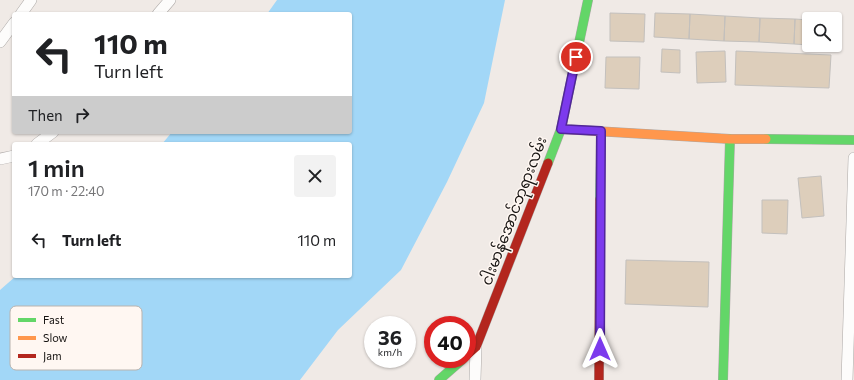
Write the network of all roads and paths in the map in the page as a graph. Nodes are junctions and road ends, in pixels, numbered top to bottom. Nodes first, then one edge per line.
1 (31, 0) edge
2 (170, 0) edge
3 (588, 0) edge
4 (22, 12) edge
5 (160, 12) edge
6 (12, 26) edge
7 (0, 42) edge
8 (561, 129) junction
9 (601, 131) junction
10 (50, 134) edge
11 (730, 139) junction
12 (854, 140) edge
13 (40, 142) edge
14 (12, 156) edge
15 (854, 158) edge
16 (0, 159) edge
17 (476, 347) edge
18 (453, 368) edge
19 (475, 368) edge
20 (439, 380) edge
21 (475, 380) edge
22 (599, 380) edge
23 (723, 380) edge
24 (847, 380) edge

1 - 4 street
2 - 5 street
3 - 8 street, ငါးမာန်အောင်ဘုရားလမ်း
6 - 7 street
8 - 9 street
8 - 17 street, ငါးမာန်အောင်ဘုရားလမ်း
9 - 11 street
9 - 22 street
10 - 13 street
11 - 12 street
11 - 23 street
14 - 16 street
15 - 24 street
18 - 20 street
19 - 21 street

